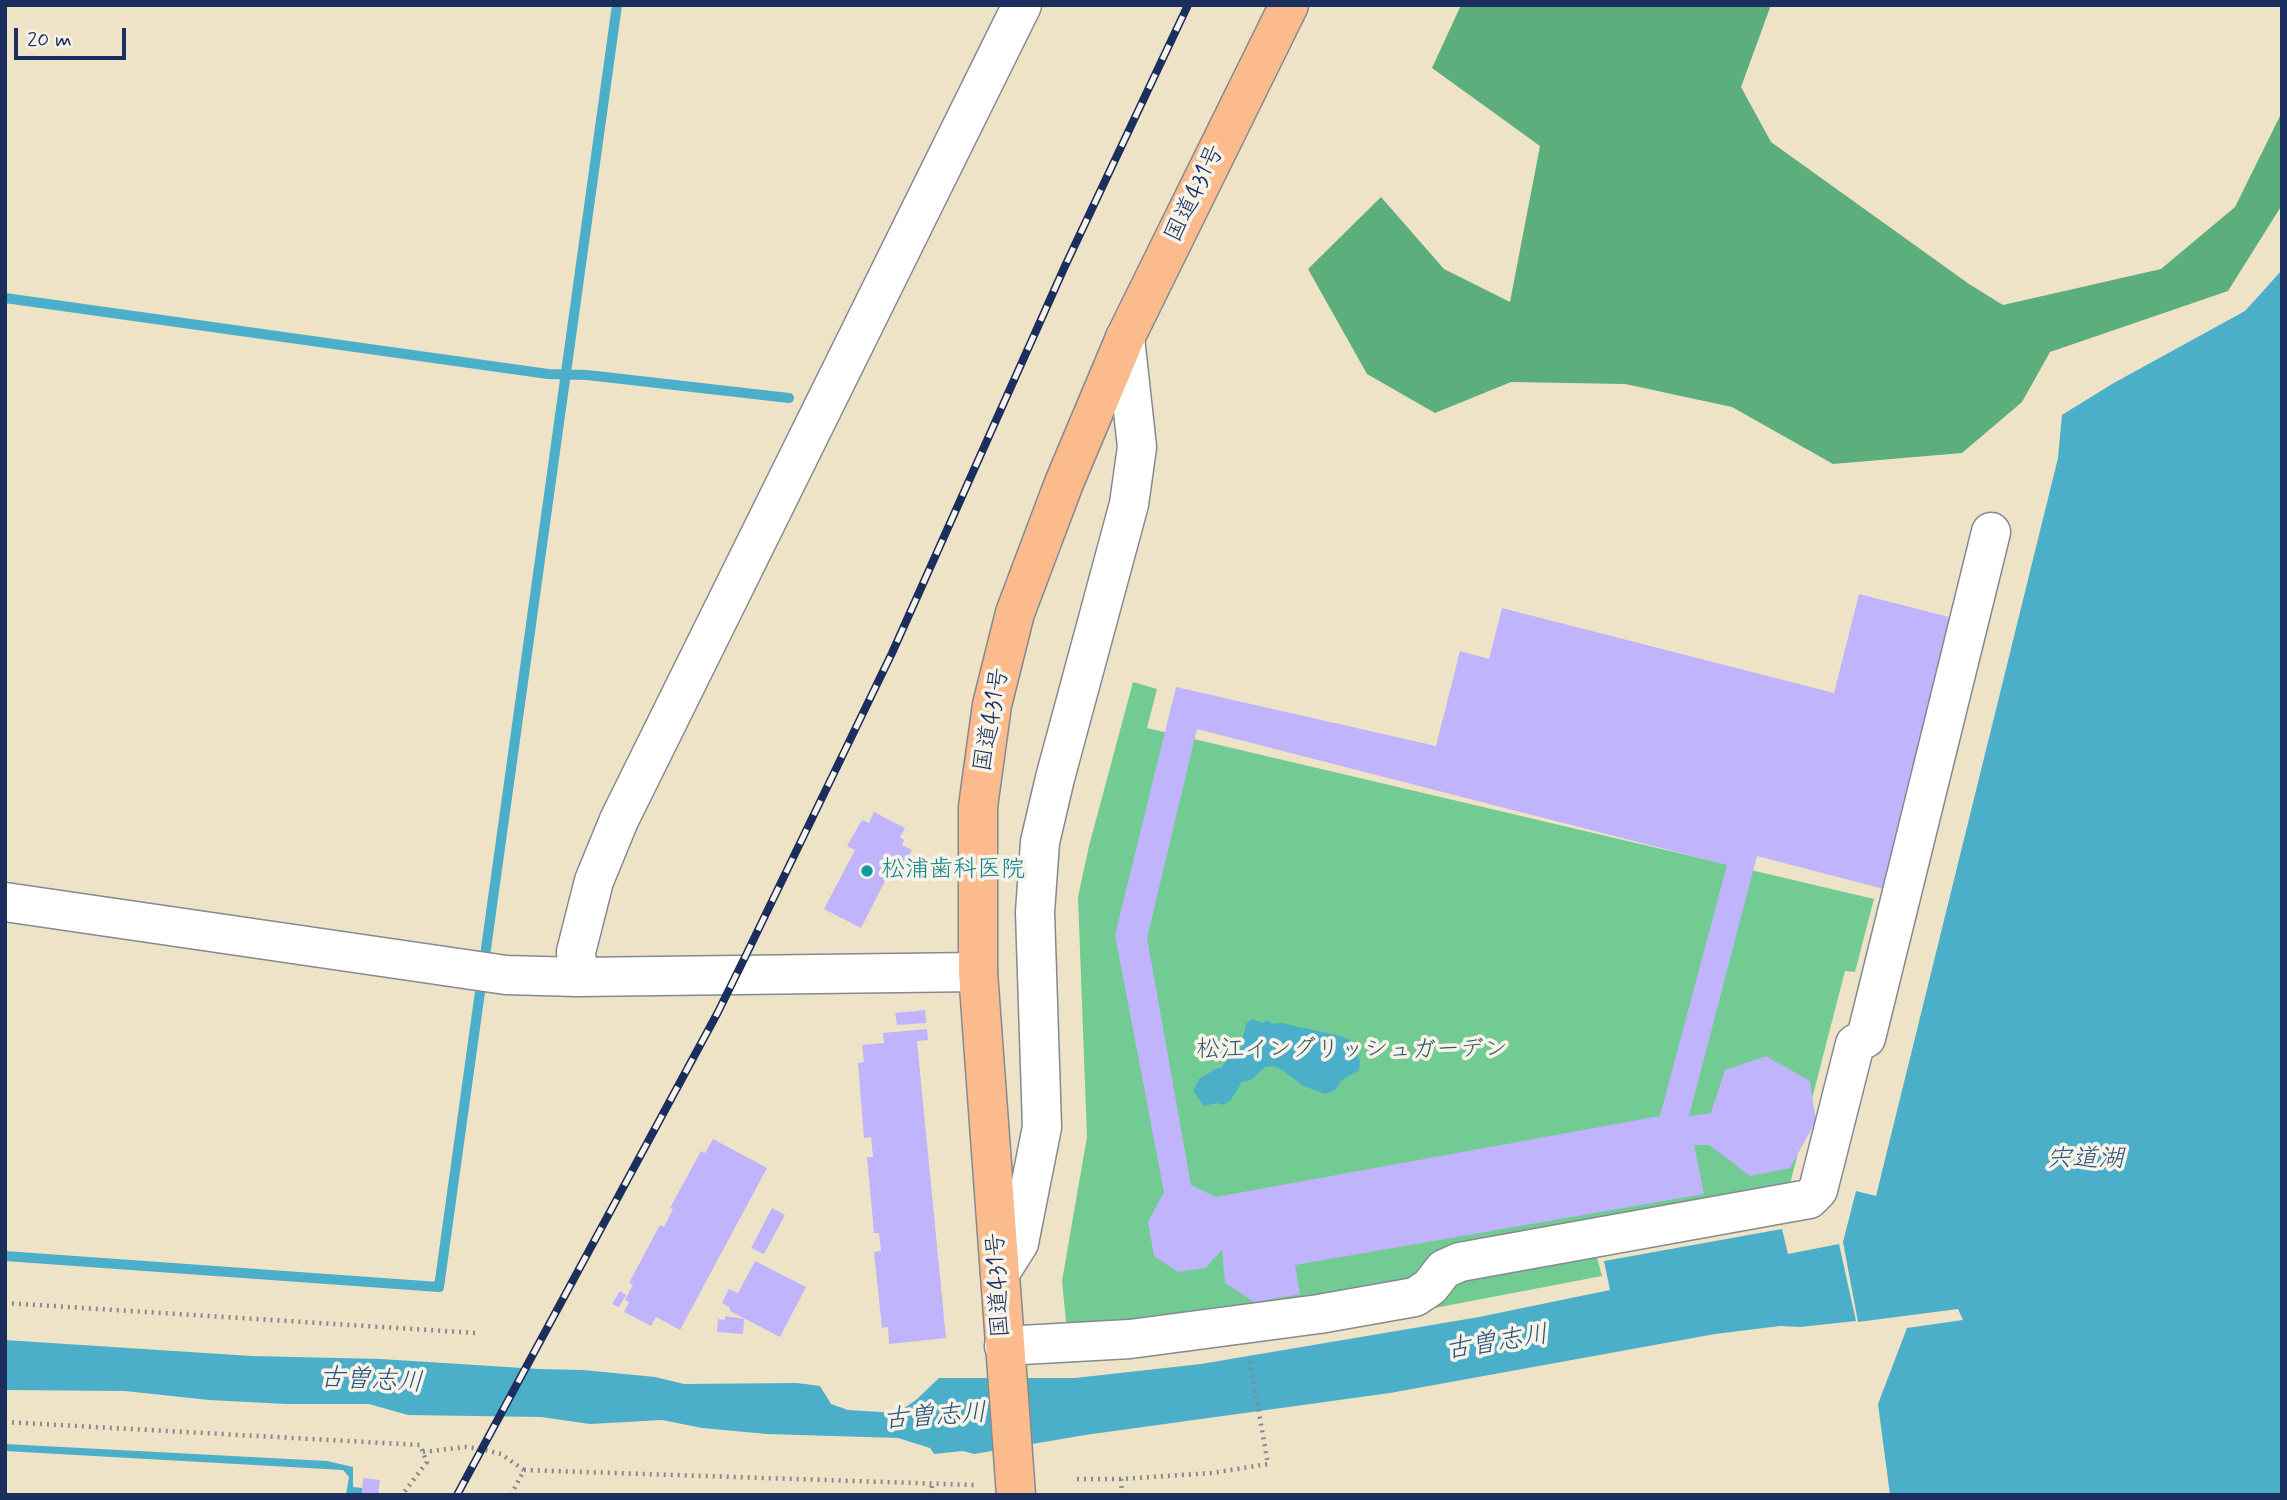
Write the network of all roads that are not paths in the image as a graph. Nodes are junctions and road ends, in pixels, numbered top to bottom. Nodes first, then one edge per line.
1 (1022, 5) edge
2 (1289, 5) edge
3 (1125, 338) junction
4 (1991, 532) dead end
5 (5, 902) edge
6 (978, 972) junction
7 (578, 977) junction
8 (1000, 1273) junction
9 (1004, 1351) junction
10 (1015, 1486) edge

1 - 7 street
2 - 3 highway, 国道431号
3 - 6 highway, 国道431号
3 - 8 street
4 - 9 street
5 - 7 street
6 - 7 street
6 - 8 highway, 国道431号
8 - 9 highway, 国道431号
9 - 10 highway, 国道431号

